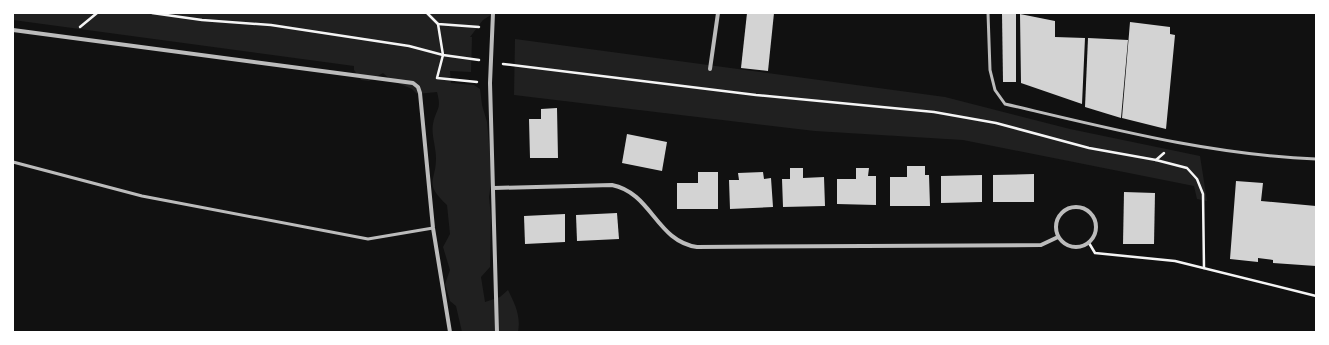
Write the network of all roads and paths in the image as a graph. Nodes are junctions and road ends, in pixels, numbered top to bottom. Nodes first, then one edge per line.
1 (152, 13) edge
2 (428, 13) edge
3 (492, 13) edge
4 (718, 13) edge
5 (988, 13) edge
6 (438, 24) junction
7 (479, 27) dead end
8 (13, 30) edge
9 (443, 55) junction
10 (486, 62) dead end
11 (500, 64) dead end
12 (710, 69) dead end
13 (477, 82) dead end
14 (1316, 159) edge
15 (13, 162) edge
16 (494, 188) junction
17 (433, 228) junction
18 (1058, 237) junction
19 (1089, 243) junction
20 (1204, 268) junction
21 (1316, 296) edge
22 (450, 332) edge
23 (497, 332) edge

1 - 9 path
2 - 6 path
3 - 16 street
4 - 12 street
5 - 14 lane
6 - 7 path
6 - 9 path
8 - 17 street
9 - 10 path
9 - 13 path
11 - 20 path
15 - 17 lane
16 - 18 street
16 - 23 street
17 - 22 street
18 - 19 street
18 - 19 street
19 - 20 path
20 - 21 path

